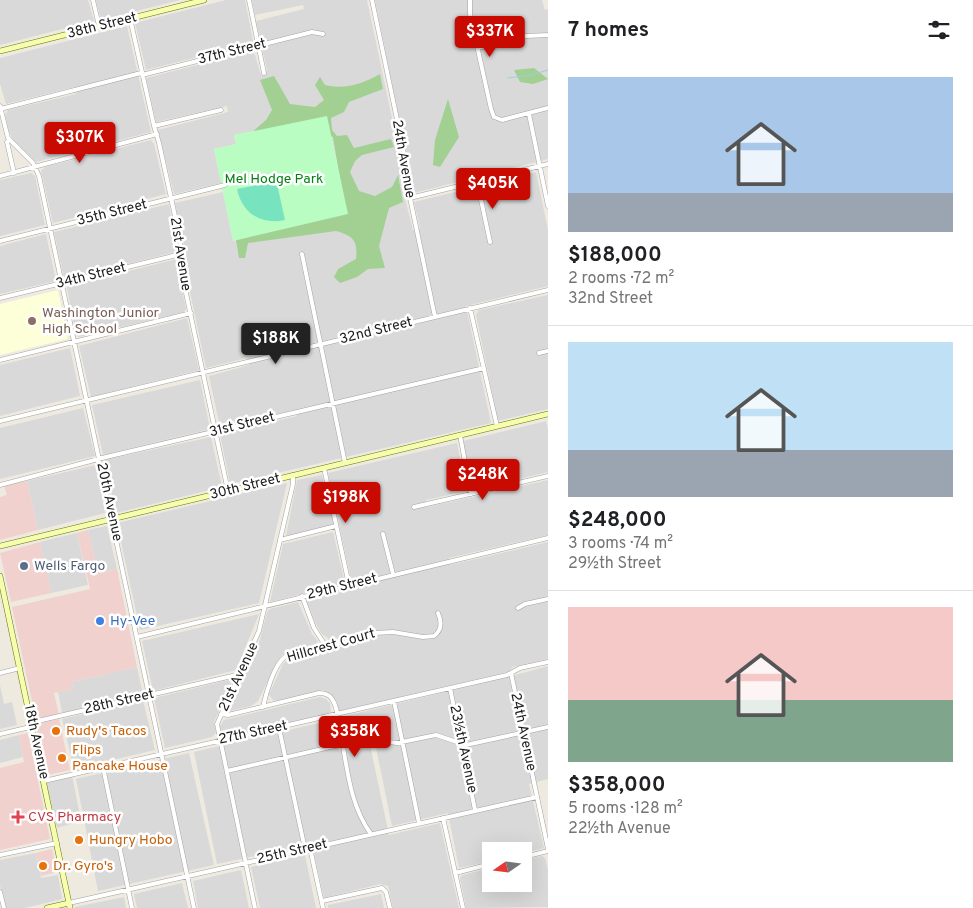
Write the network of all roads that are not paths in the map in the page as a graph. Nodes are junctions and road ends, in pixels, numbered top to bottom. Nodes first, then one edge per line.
1 (93, 0) edge
2 (204, 0) edge
3 (249, 0) edge
4 (372, 0) edge
5 (470, 0) edge
6 (130, 18) junction
7 (99, 26) junction
8 (323, 34) dead end
9 (548, 35) edge
10 (258, 46) junction
11 (478, 48) junction
12 (0, 51) edge
13 (264, 73) dead end
14 (142, 74) junction
15 (548, 108) edge
16 (222, 110) dead end
17 (0, 111) edge
18 (529, 114) junction
19 (154, 126) junction
20 (157, 134) junction
21 (7, 142) dead end
22 (548, 164) edge
23 (35, 166) junction
24 (540, 166) junction
25 (14, 173) junction
26 (0, 176) edge
27 (477, 181) junction
28 (225, 185) dead end
29 (171, 198) junction
30 (410, 198) junction
31 (548, 206) edge
32 (50, 228) junction
33 (0, 241) edge
34 (490, 242) dead end
35 (181, 254) junction
36 (302, 254) dead end
37 (62, 283) junction
38 (548, 290) edge
39 (0, 298) edge
40 (470, 308) junction
41 (191, 313) junction
42 (435, 317) junction
43 (75, 342) junction
44 (320, 345) junction
45 (548, 351) edge
46 (539, 353) dead end
47 (0, 360) edge
48 (484, 368) junction
49 (203, 373) junction
50 (87, 401) junction
51 (332, 404) junction
52 (548, 414) edge
53 (0, 421) edge
54 (497, 426) junction
55 (215, 431) junction
56 (460, 435) junction
57 (100, 459) junction
58 (345, 463) junction
59 (324, 468) junction
60 (293, 475) junction
61 (548, 476) edge
62 (0, 485) edge
63 (228, 491) junction
64 (471, 494) junction
65 (414, 507) dead end
66 (112, 518) junction
67 (336, 526) junction
68 (383, 534) dead end
69 (548, 538) edge
70 (280, 540) junction
71 (0, 546) edge
72 (394, 574) junction
73 (0, 576) edge
74 (349, 585) junction
75 (302, 596) junction
76 (548, 599) edge
77 (264, 606) junction
78 (518, 608) dead end
79 (8, 610) junction
80 (0, 612) edge
81 (438, 613) dead end
82 (137, 637) junction
83 (325, 645) junction
84 (548, 662) edge
85 (20, 668) junction
86 (0, 673) edge
87 (511, 673) junction
88 (239, 676) junction
89 (450, 688) junction
90 (150, 695) junction
91 (394, 701) junction
92 (263, 707) junction
93 (221, 714) junction
94 (337, 714) junction
95 (32, 724) junction
96 (548, 727) edge
97 (280, 728) junction
98 (523, 732) junction
99 (0, 734) edge
100 (220, 741) junction
101 (402, 742) junction
102 (343, 743) junction
103 (462, 744) junction
104 (162, 753) junction
105 (286, 757) junction
106 (102, 767) junction
107 (227, 771) junction
108 (44, 781) junction
109 (537, 797) junction
110 (475, 810) junction
111 (443, 818) junction
112 (419, 823) junction
113 (371, 834) junction
114 (57, 843) junction
115 (307, 849) junction
116 (548, 850) edge
117 (0, 855) edge
118 (532, 855) edge
119 (246, 863) junction
120 (482, 866) edge
121 (455, 873) junction
122 (188, 876) junction
123 (128, 889) junction
124 (0, 892) edge
125 (322, 901) junction
126 (70, 906) edge
127 (4, 908) edge
128 (47, 908) edge
129 (132, 908) edge
130 (194, 908) edge
131 (255, 908) edge
132 (323, 908) edge
133 (390, 908) edge
134 (463, 908) edge

1 - 7 street
2 - 6 street, 38th Street
3 - 10 street
4 - 30 street, 24th Avenue
5 - 11 street
6 - 7 street, 38th Street
6 - 14 street, 21st Avenue
7 - 12 street, 38th Street
8 - 10 street, 37th Street
9 - 11 street
10 - 13 street
10 - 14 street, 37th Street
11 - 18 street
14 - 17 street, 37th Street
14 - 19 street, 21st Avenue
15 - 18 street
16 - 19 street
17 - 23 street, 20th Avenue
18 - 24 street
19 - 20 street, 21st Avenue
20 - 23 street
20 - 29 street, 21st Avenue
21 - 25 street
22 - 24 street
23 - 25 street
23 - 32 street, 20th Avenue
24 - 27 street
24 - 31 street
25 - 26 street
27 - 30 street
27 - 34 street
28 - 29 street, 35th Street
29 - 32 street, 35th Street
29 - 35 street, 21st Avenue
30 - 42 street, 24th Avenue
32 - 33 street, 35th Street
32 - 37 street, 20th Avenue
35 - 37 street, 34th Street
35 - 41 street, 21st Avenue
36 - 44 street
37 - 39 street, 34th Street
37 - 43 street, 20th Avenue
38 - 40 street, 32nd Street
40 - 42 street, 32nd Street
40 - 48 street
41 - 43 street
41 - 49 street, 21st Avenue
42 - 44 street, 32nd Street
43 - 47 street
43 - 50 street, 20th Avenue
44 - 49 street, 32nd Street
44 - 51 street
45 - 46 street
48 - 51 street, 31st Street
48 - 54 street
49 - 50 street, 32nd Street
49 - 55 street, 21st Avenue
50 - 53 street, 32nd Street
50 - 57 street, 20th Avenue
51 - 55 street, 31st Street
51 - 58 street
52 - 54 street, 30th Street
54 - 56 street, 30th Street
55 - 57 street, 31st Street
55 - 63 street, 21st Avenue
56 - 58 street, 30th Street
56 - 64 street
57 - 62 street, 31st Street
57 - 66 street, 20th Avenue
58 - 59 street, 30th Street
59 - 60 street, 30th Street
59 - 67 street
60 - 63 street, 30th Street
60 - 70 street, 21st Avenue
61 - 64 street
63 - 66 street, 30th Street
64 - 65 street
66 - 71 street, 30th Street
66 - 82 street, 20th Avenue
67 - 70 street
67 - 74 street
68 - 72 street
69 - 72 street, 29th Street
70 - 77 street, 21st Avenue
72 - 74 street, 29th Street
73 - 79 street, 18th Avenue
74 - 75 street, 29th Street
75 - 77 street, 29th Street
75 - 83 street
76 - 78 street
77 - 82 street, 29th Street
77 - 88 street, 21st Avenue
79 - 80 street
79 - 85 street, 18th Avenue
81 - 83 street, Hillcrest Court
82 - 90 street, 20th Avenue
83 - 92 street, Hillcrest Court
84 - 87 street, 27th Street
85 - 86 street
85 - 95 street, 18th Avenue
87 - 89 street, 27th Street
87 - 98 street, 24th Avenue
88 - 90 street, 28th Street
88 - 93 street, 21st Avenue
89 - 91 street, 27th Street
89 - 103 street, 23½th Avenue
90 - 95 street, 28th Street
90 - 104 street, 20th Avenue
91 - 94 street, 27th Street
91 - 101 street
92 - 93 street
92 - 94 street
93 - 100 street, 21st Avenue
94 - 97 street, 27th Street
94 - 102 street
95 - 99 street, 28th Street
95 - 108 street, 18th Avenue
96 - 98 street
97 - 100 street, 27th Street
97 - 105 street
98 - 103 street
98 - 109 street, 24th Avenue
100 - 104 street, 27th Street
100 - 107 street, 21st Avenue
101 - 102 street
101 - 103 street
101 - 112 street
102 - 105 street
102 - 113 street
103 - 110 street, 23½th Avenue
104 - 106 street, 27th Street
104 - 122 street, 20th Avenue
105 - 107 street
105 - 115 street
106 - 108 street, 27th Street
106 - 123 street
107 - 119 street, 21st Avenue
108 - 114 street, 18th Avenue
109 - 110 street, 25th Street
109 - 116 street, 24th Avenue
110 - 111 street, 25th Street
111 - 112 street, 25th Street
111 - 121 street
112 - 113 street, 25th Street
113 - 115 street, 25th Street
114 - 117 street
114 - 126 street, 18th Avenue
115 - 119 street, 25th Street
115 - 125 street
116 - 118 street
119 - 122 street, 25th Street
119 - 131 street, 21st Avenue
120 - 121 street
121 - 134 street
122 - 123 street, 25th Street
122 - 130 street, 20th Avenue
123 - 126 street, 25th Street
123 - 129 street
124 - 127 street
125 - 132 street
125 - 133 street
126 - 128 street, 25th Street

